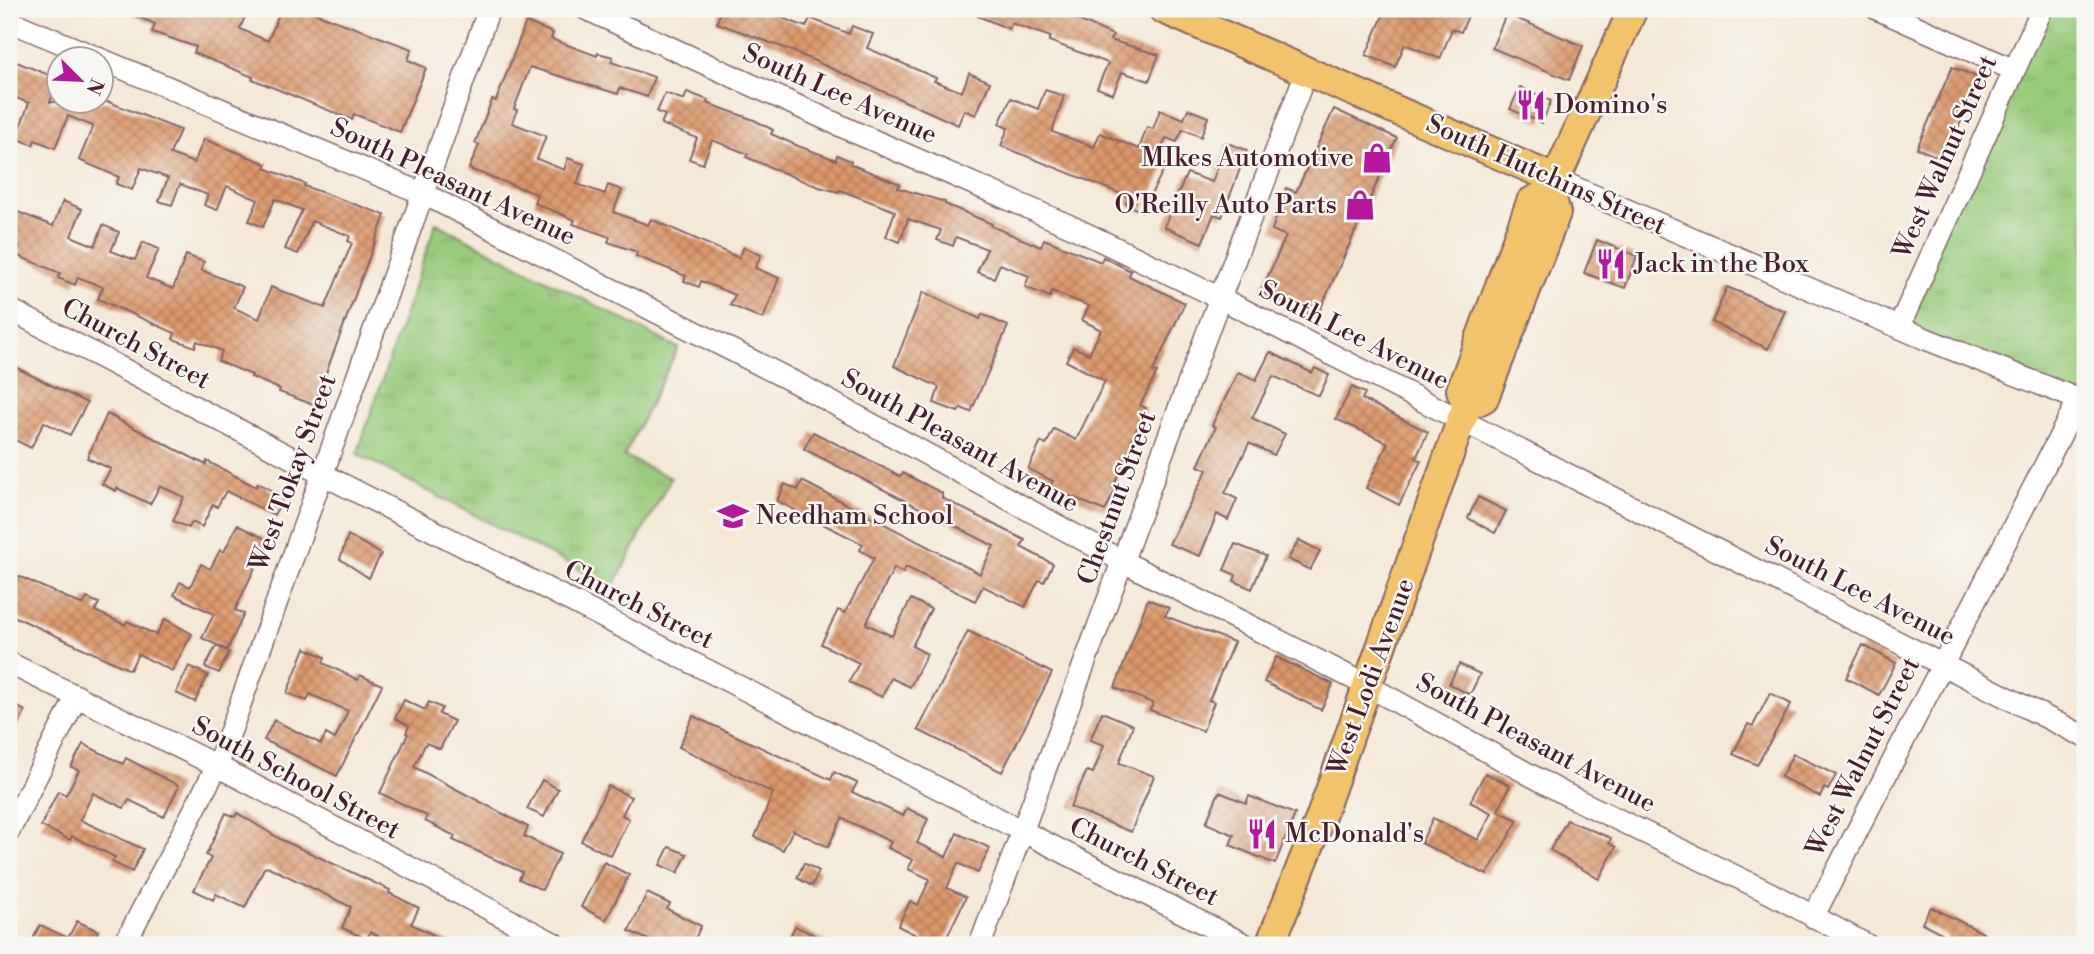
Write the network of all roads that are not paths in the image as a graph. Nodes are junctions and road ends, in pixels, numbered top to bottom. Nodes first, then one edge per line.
1 (489, 9) edge
2 (586, 9) edge
3 (1163, 9) edge
4 (1633, 9) edge
5 (1877, 9) edge
6 (2042, 9) edge
7 (9, 21) edge
8 (1307, 70) junction
9 (2014, 70) junction
10 (1552, 186) junction
11 (424, 194) junction
12 (1220, 298) junction
13 (9, 309) edge
14 (1899, 327) junction
15 (2082, 400) edge
16 (1464, 413) junction
17 (322, 474) junction
18 (1124, 562) junction
19 (9, 663) edge
20 (1942, 664) junction
21 (1368, 686) junction
22 (77, 696) junction
23 (2085, 737) edge
24 (217, 766) junction
25 (9, 831) edge
26 (1022, 833) junction
27 (1813, 917) junction
28 (124, 945) edge
29 (557, 945) edge
30 (980, 945) edge
31 (1246, 945) edge
32 (1270, 945) edge
33 (1867, 945) edge

1 - 11 street, West Tokay Street
2 - 12 street, South Lee Avenue
3 - 8 main road, South Hutchins Street
4 - 10 main road, West Lodi Avenue
5 - 9 street
6 - 9 street, West Walnut Street
7 - 11 street, South Pleasant Avenue
8 - 10 main road, South Hutchins Street
8 - 12 street, Chestnut Street
9 - 14 street, West Walnut Street
10 - 14 street, South Hutchins Street
10 - 16 main road, West Lodi Avenue
11 - 17 street, West Tokay Street
11 - 18 street, South Pleasant Avenue
12 - 16 street, South Lee Avenue
12 - 18 street, Chestnut Street
13 - 17 street, Church Street
14 - 15 street, South Hutchins Street
15 - 20 street, West Walnut Street
16 - 20 street, South Lee Avenue
16 - 21 main road, West Lodi Avenue
17 - 24 street, West Tokay Street
17 - 26 street, Church Street
18 - 21 street, South Pleasant Avenue
18 - 26 street, Chestnut Street
19 - 22 street, South School Street
20 - 23 street, South Lee Avenue
20 - 27 street, West Walnut Street
21 - 27 street, South Pleasant Avenue
21 - 32 main road, West Lodi Avenue
22 - 24 street, South School Street
22 - 25 street
24 - 28 street, West Tokay Street
24 - 29 street, South School Street
26 - 30 street, Chestnut Street
26 - 31 street, Church Street
27 - 33 street, South Pleasant Avenue

